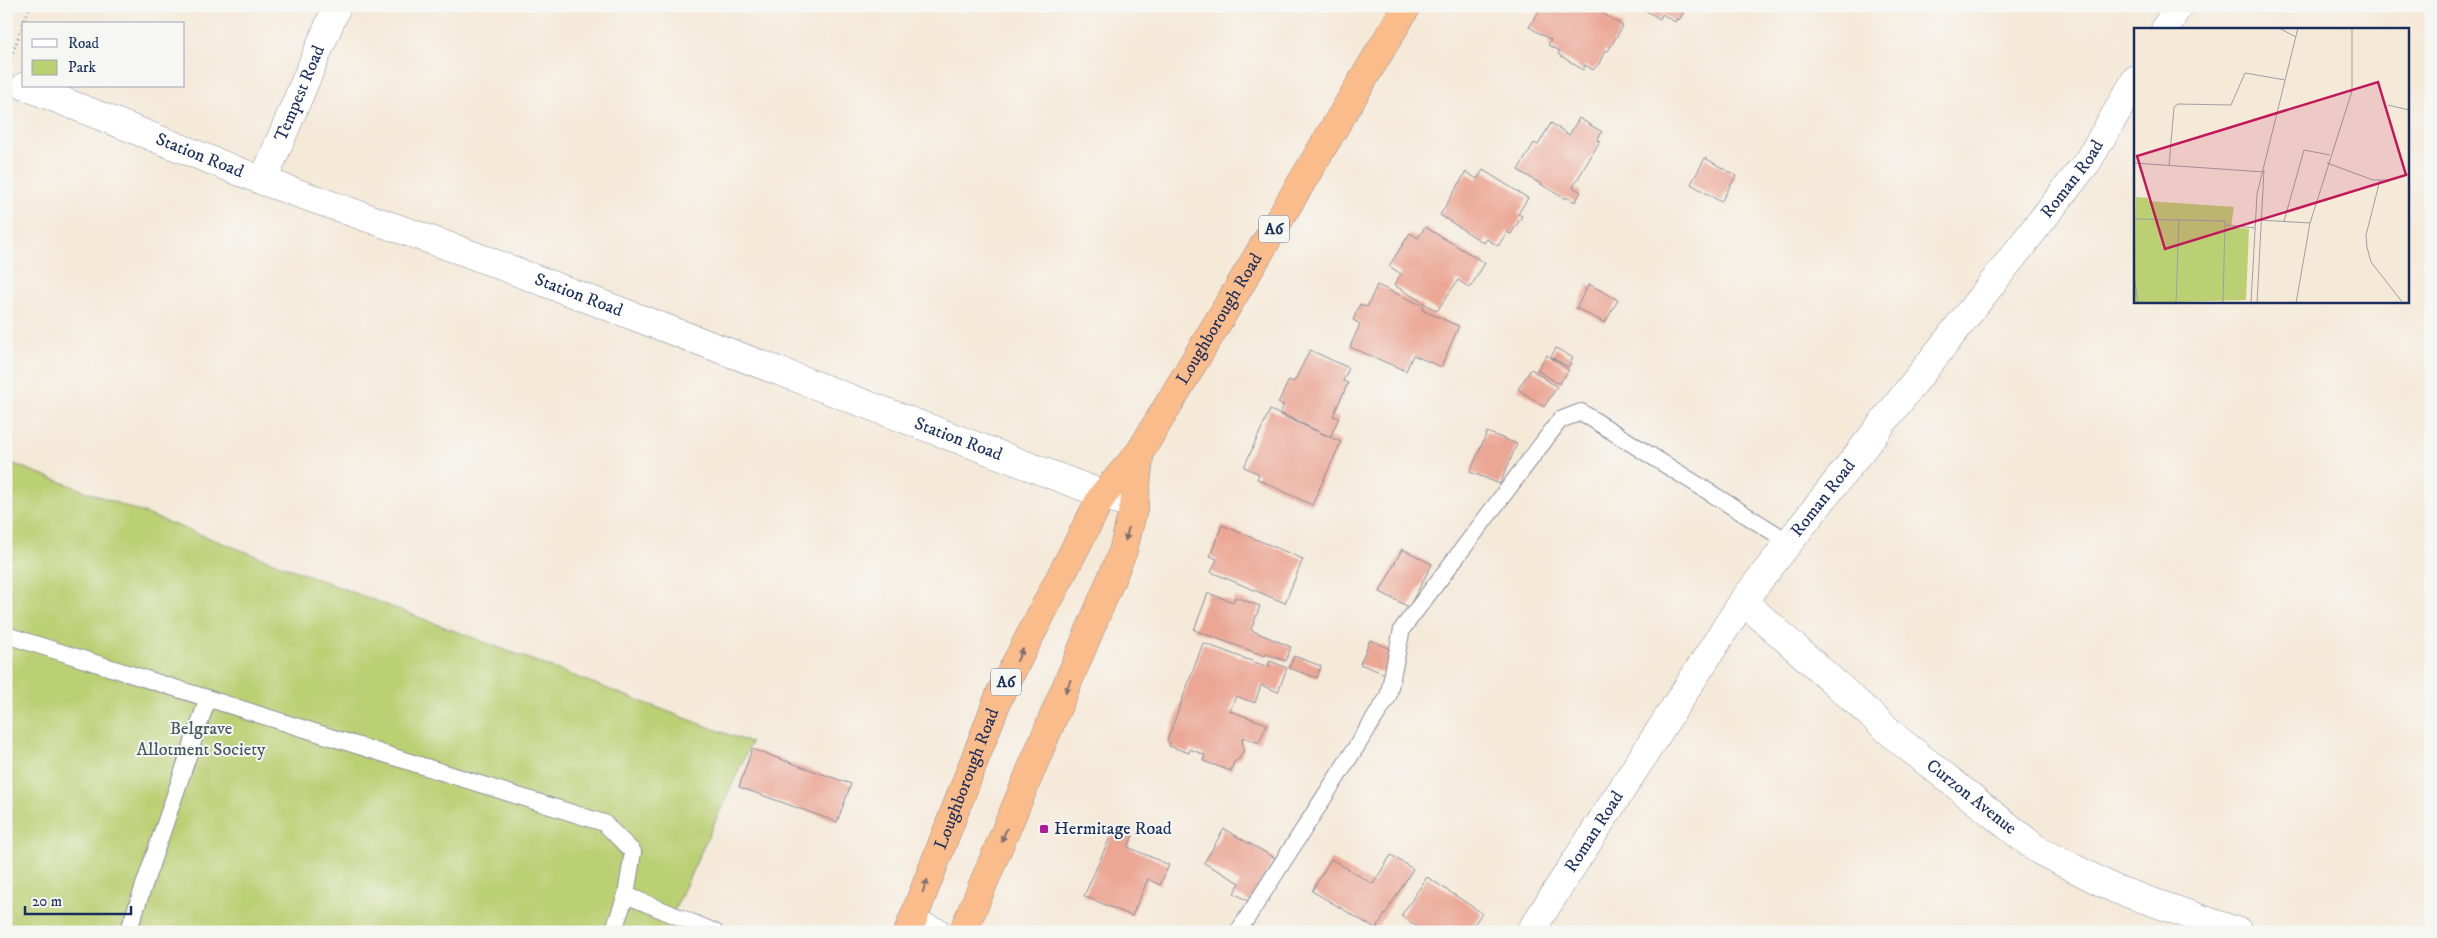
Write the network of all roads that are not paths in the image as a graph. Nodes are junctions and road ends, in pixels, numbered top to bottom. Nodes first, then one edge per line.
1 (337, 6) edge
2 (1407, 6) edge
3 (2178, 6) edge
4 (2166, 28) edge
5 (8, 69) edge
6 (2134, 82) edge
7 (22, 84) edge
8 (29, 88) edge
9 (263, 181) junction
10 (1140, 452) junction
11 (1102, 496) junction
12 (1134, 506) junction
13 (1789, 542) junction
14 (1743, 601) junction
15 (6, 636) edge
16 (208, 698) junction
17 (626, 895) junction
18 (2184, 923) edge
19 (910, 927) edge
20 (128, 932) edge
21 (613, 932) edge
22 (715, 932) edge
23 (937, 932) edge
24 (963, 932) edge
25 (1238, 932) edge
26 (1530, 932) edge
27 (2239, 932) edge

1 - 9 street, Tempest Road
2 - 10 highway, Loughborough Road / A6
3 - 4 street
5 - 7 street, Station Road
6 - 13 street, Roman Road
8 - 9 street, Station Road
9 - 11 street, Station Road
10 - 11 highway, Loughborough Road / A6
10 - 12 highway, Loughborough Road / A6
11 - 12 street, Station Road
19 -> 11 highway, Loughborough Road / A6
12 -> 24 highway, Loughborough Road / A6
13 - 14 street, Roman Road
13 - 25 lane
14 - 18 street, Curzon Avenue
14 - 26 street, Roman Road
15 - 16 lane
16 - 17 lane
16 - 20 lane
17 - 21 lane
17 - 22 lane
18 - 27 street, Curzon Avenue
19 - 23 street

